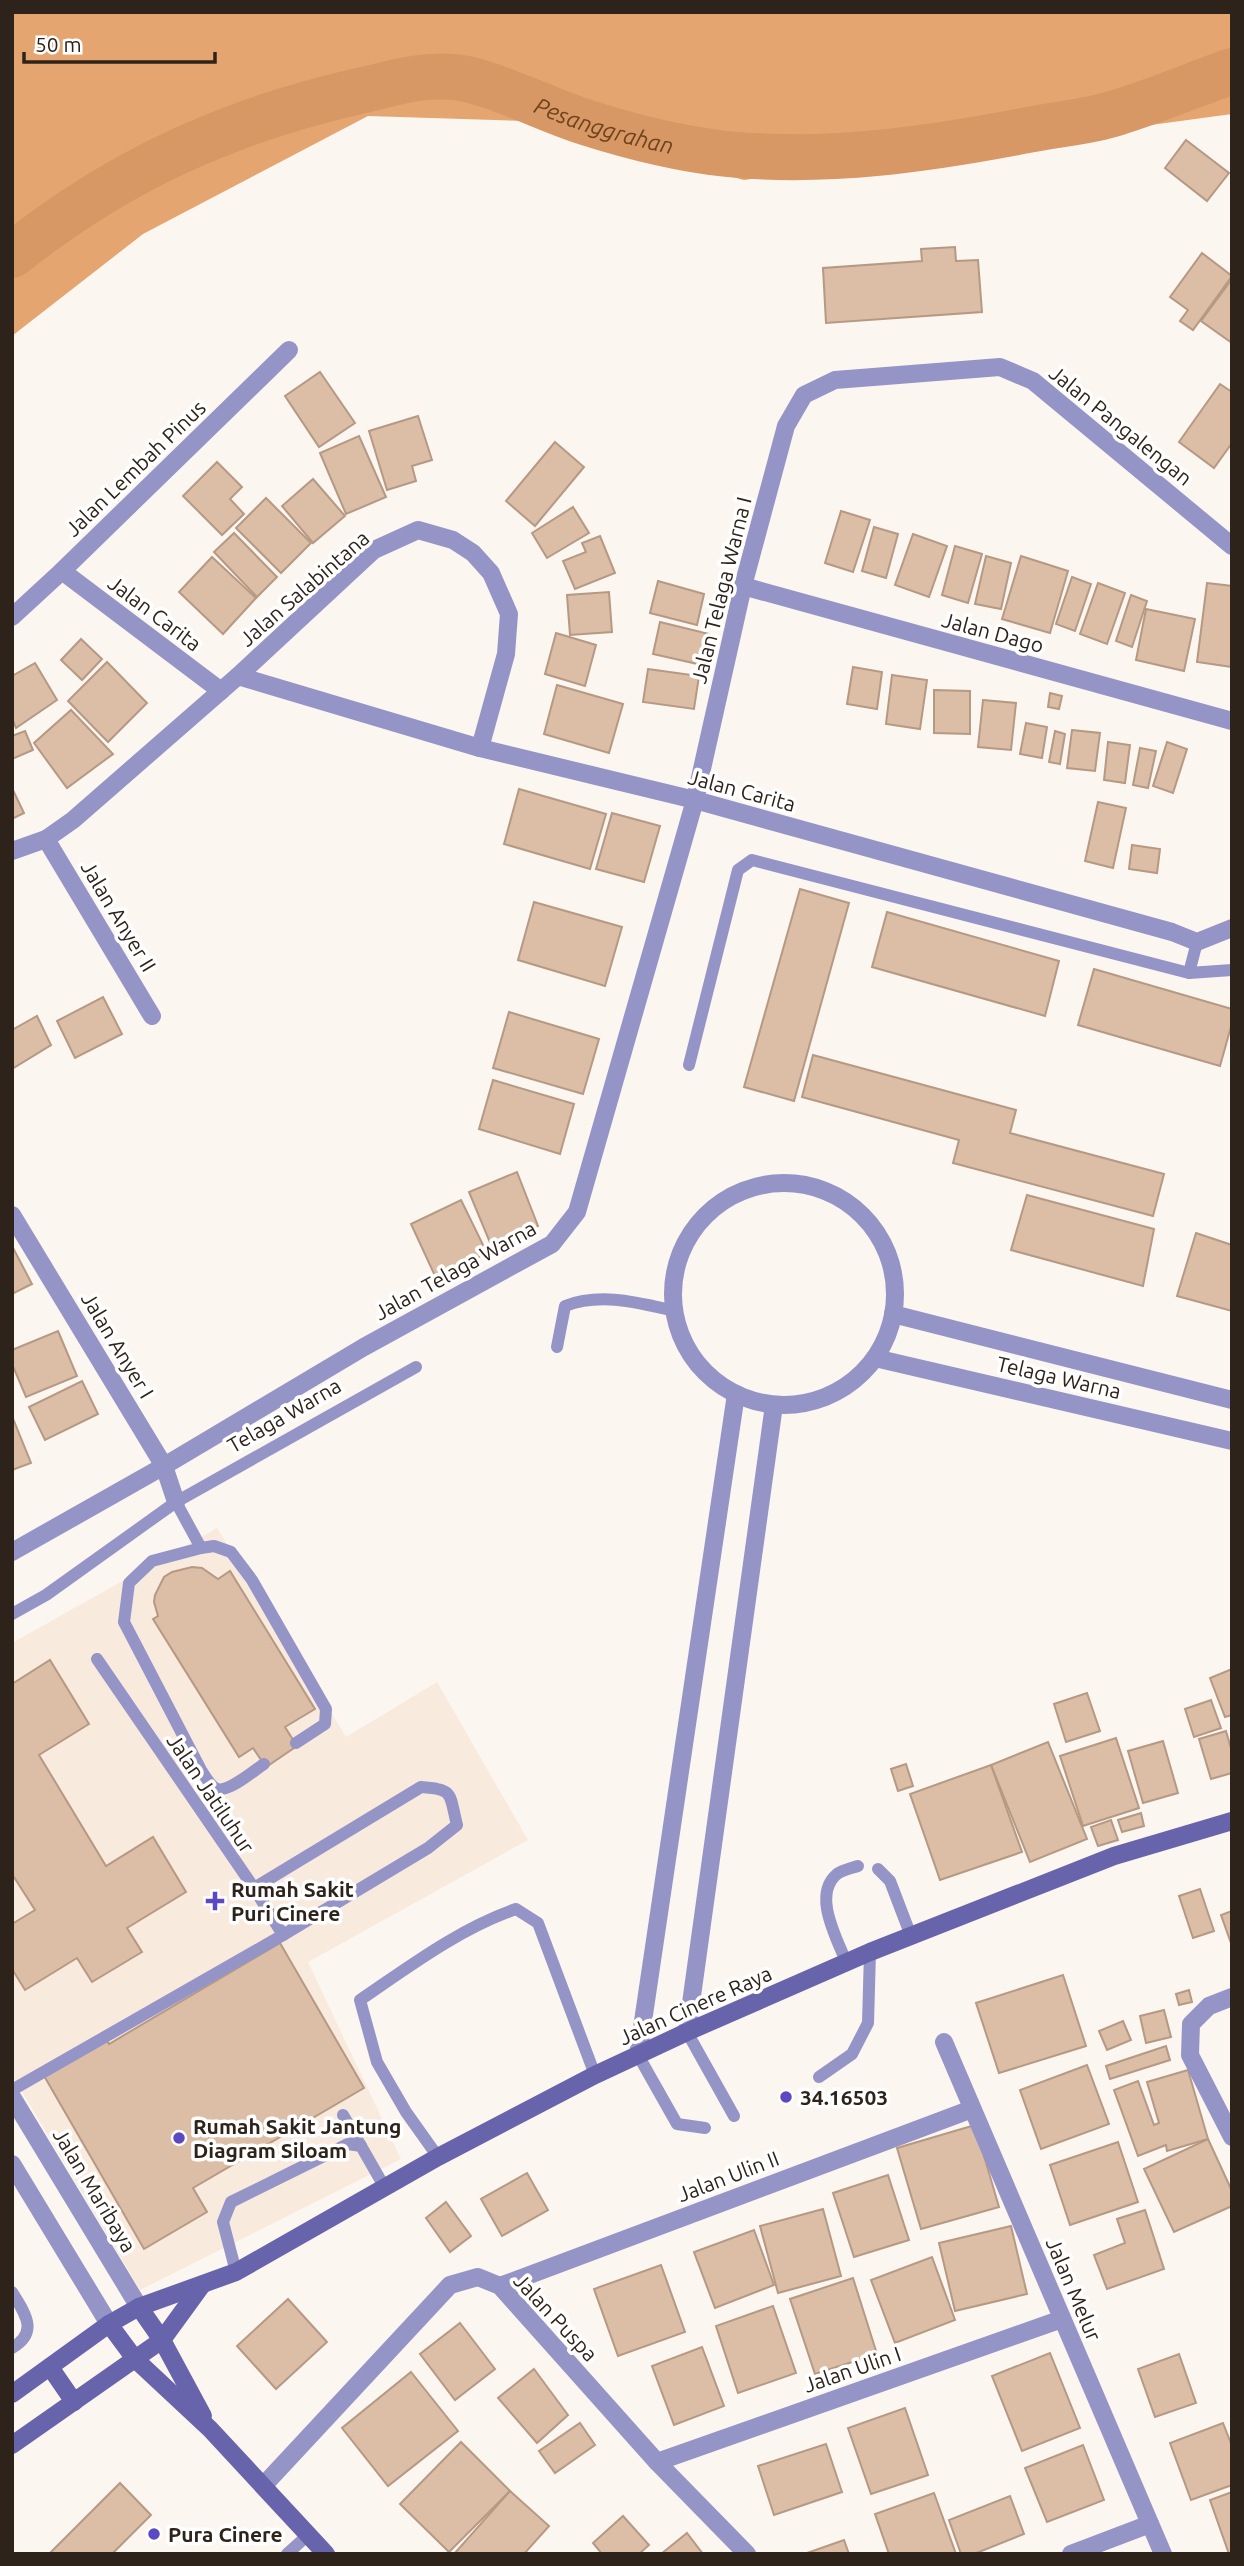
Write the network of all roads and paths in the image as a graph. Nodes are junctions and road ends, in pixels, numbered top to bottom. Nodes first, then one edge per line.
1 (289, 350) dead end
2 (804, 395) joint
3 (1232, 546) edge
4 (62, 571) junction
5 (743, 586) junction
6 (12, 617) edge
7 (238, 676) junction
8 (220, 691) junction
9 (1232, 721) edge
10 (480, 748) junction
11 (695, 800) junction
12 (46, 839) junction
13 (12, 851) edge
14 (1232, 928) edge
15 (1197, 942) junction
16 (1232, 970) edge
17 (1189, 973) junction
18 (152, 1016) dead end
19 (689, 1065) dead end
20 (12, 1215) edge
21 (675, 1311) junction
22 (893, 1314) junction
23 (557, 1347) dead end
24 (875, 1358) junction
25 (416, 1367) dead end
26 (736, 1394) junction
27 (1232, 1400) edge
28 (774, 1405) junction
29 (1232, 1441) edge
30 (164, 1466) junction
31 (176, 1503) junction
32 (201, 1548) junction
33 (12, 1552) edge
34 (12, 1614) edge
35 (97, 1659) dead end
36 (296, 1743) dead end
37 (264, 1764) dead end
38 (1232, 1821) edge
39 (858, 1866) dead end
40 (878, 1869) dead end
41 (254, 1888) junction
42 (283, 1935) junction
43 (911, 1936) junction
44 (870, 1952) junction
45 (846, 1962) junction
46 (1232, 1997) edge
47 (687, 2032) junction
48 (944, 2042) dead end
49 (638, 2055) junction
50 (595, 2075) junction
51 (819, 2077) dead end
52 (12, 2090) edge
53 (12, 2097) edge
54 (972, 2109) junction
55 (343, 2115) dead end
56 (734, 2116) dead end
57 (705, 2128) dead end
58 (1232, 2137) edge
59 (361, 2146) junction
60 (438, 2157) junction
61 (12, 2164) edge
62 (385, 2188) junction
63 (236, 2272) junction
64 (202, 2285) junction
65 (500, 2286) junction
66 (12, 2292) edge
67 (139, 2307) junction
68 (1062, 2319) junction
69 (109, 2324) junction
70 (162, 2340) junction
71 (12, 2348) edge
72 (135, 2359) junction
73 (50, 2367) junction
74 (12, 2394) edge
75 (74, 2402) junction
76 (210, 2429) junction
77 (12, 2445) edge
78 (657, 2462) junction
79 (263, 2486) junction
80 (1150, 2524) junction
81 (308, 2535) junction
82 (287, 2554) edge
83 (326, 2554) edge
84 (747, 2554) edge
85 (1071, 2554) edge
86 (1163, 2554) edge

1 - 4 street, Jalan Lembah Pinus
2 - 3 street, Jalan Pangalengan
2 - 5 street, Jalan Telaga Warna I
4 - 6 street, Jalan Lembah Pinus
4 - 8 street, Jalan Carita
5 - 9 street, Jalan Dago
5 - 11 street, Jalan Telaga Warna I
7 - 8 street, Jalan Salabintana
7 - 10 street, Jalan Carita
7 - 10 street, Jalan Salabintana
8 - 12 street, Jalan Salabintana
10 - 11 street, Jalan Carita
11 - 15 street, Jalan Carita
11 - 30 street, Jalan Telaga Warna
12 - 13 street, Jalan Salabintana
12 - 18 street, Jalan Anyer II
14 - 15 street
15 - 17 lane
16 - 17 lane
17 - 19 lane
20 - 30 street, Jalan Anyer I
21 - 22 street
21 - 23 lane
21 - 26 street
22 - 24 street
22 - 27 street, Telaga Warna
24 - 28 street
24 - 29 street, Telaga Warna
25 - 31 lane, Telaga Warna
26 - 28 street
26 - 49 street
28 - 47 street
30 - 31 street, Jalan Anyer I
30 - 33 street, Jalan Telaga Warna
31 - 32 lane
31 - 34 lane
32 - 36 lane
32 - 37 lane
35 - 41 lane, Jalan Jatiluhur
38 - 43 main road, Jalan Cinere Raya
39 - 45 lane
40 - 43 lane
41 - 42 lane, Jalan Jatiluhur
41 - 42 lane
42 - 52 lane
43 - 44 main road, Jalan Cinere Raya
44 - 45 main road, Jalan Cinere Raya
44 - 51 lane
45 - 47 main road, Jalan Cinere Raya
46 - 58 street
47 - 49 main road, Jalan Cinere Raya
47 - 56 lane
48 - 54 street, Jalan Melur
49 - 50 main road, Jalan Cinere Raya
49 - 57 lane
50 - 60 main road, Jalan Cinere Raya
50 - 60 lane
53 - 67 street, Jalan Maribaya
54 - 65 street, Jalan Ulin II
54 - 68 street, Jalan Melur
55 - 59 lane
59 - 62 lane
59 - 63 lane
60 - 62 main road, Jalan Cinere Raya
61 - 69 street
62 - 63 main road, Jalan Cinere Raya
63 - 64 main road, Jalan Cinere Raya
64 - 67 main road, Jalan Cinere Raya
64 - 70 main road
65 - 78 street, Jalan Puspa
65 - 79 street, Jalan Puspa
66 - 71 lane
67 - 69 main road, Jalan Cinere Raya
67 - 70 main road
68 - 78 street, Jalan Ulin I
68 - 80 street, Jalan Melur
69 - 72 main road
69 - 73 main road, Jalan Cinere Raya
70 - 72 main road
70 - 76 main road
72 - 75 main road
72 - 76 main road
73 - 74 main road, Jalan Cinere Raya
73 - 75 main road
75 - 77 main road
76 - 79 main road
78 - 84 street, Jalan Puspa
79 - 81 main road
80 - 85 street
80 - 86 street, Jalan Melur
81 - 82 lane
81 - 83 main road

